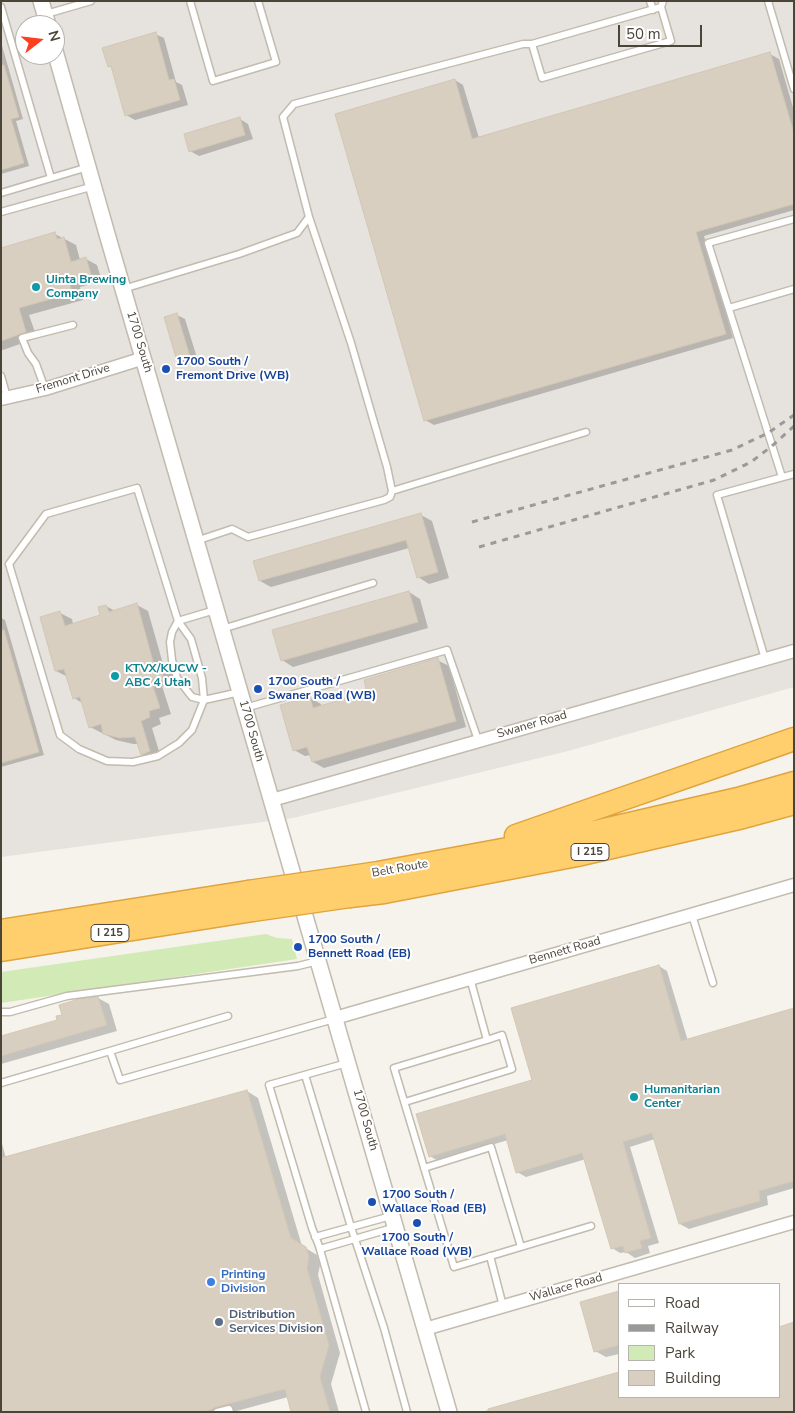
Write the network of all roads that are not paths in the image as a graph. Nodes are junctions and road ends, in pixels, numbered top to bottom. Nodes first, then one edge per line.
1 (91, 1) edge
2 (190, 1) edge
3 (258, 1) edge
4 (650, 1) edge
5 (768, 1) edge
6 (662, 4) edge
7 (1, 7) edge
8 (653, 10) junction
9 (44, 14) edge
10 (532, 44) junction
11 (59, 65) edge
12 (794, 89) edge
13 (88, 167) junction
14 (51, 178) junction
15 (94, 186) junction
16 (1, 193) edge
17 (1, 212) edge
18 (310, 217) junction
19 (794, 219) edge
20 (123, 289) junction
21 (794, 289) edge
22 (729, 308) junction
23 (73, 325) dead end
24 (144, 358) junction
25 (1, 376) edge
26 (45, 389) junction
27 (4, 398) edge
28 (586, 432) dead end
29 (794, 474) edge
30 (782, 477) junction
31 (392, 492) junction
32 (196, 541) junction
33 (373, 583) dead end
34 (216, 610) junction
35 (178, 622) junction
36 (222, 629) junction
37 (794, 651) edge
38 (764, 659) junction
39 (240, 692) junction
40 (204, 700) junction
41 (245, 708) junction
42 (794, 739) edge
43 (478, 740) junction
44 (794, 783) edge
45 (272, 800) junction
46 (794, 803) edge
47 (447, 861) junction
48 (794, 885) edge
49 (347, 887) junction
50 (250, 901) junction
51 (692, 915) junction
52 (1, 931) edge
53 (1, 950) edge
54 (319, 960) junction
55 (470, 978) junction
56 (713, 983) dead end
57 (1, 1012) edge
58 (228, 1016) dead end
59 (336, 1018) junction
60 (487, 1040) junction
61 (110, 1051) junction
62 (348, 1063) junction
63 (305, 1075) junction
64 (1, 1083) edge
65 (405, 1102) junction
66 (424, 1168) junction
67 (394, 1222) junction
68 (794, 1222) edge
69 (591, 1226) dead end
70 (351, 1227) junction
71 (315, 1237) junction
72 (355, 1240) junction
73 (520, 1247) junction
74 (320, 1249) junction
75 (490, 1256) junction
76 (503, 1306) junction
77 (425, 1328) junction
78 (218, 1412) edge
79 (230, 1412) edge
80 (366, 1412) edge
81 (407, 1412) edge
82 (449, 1412) edge

1 - 9 lane
2 - 3 lane
4 - 8 lane
5 - 12 lane
6 - 8 lane
6 - 10 lane
7 - 14 lane
8 - 10 lane
10 - 18 lane
11 - 13 street, 1700 South
13 - 14 lane
13 - 15 street, 1700 South
14 - 16 lane
15 - 17 lane
15 - 20 street, 1700 South
18 - 20 lane
18 - 31 lane
19 - 22 lane
20 - 24 street, 1700 South
21 - 22 lane
22 - 30 lane
23 - 26 lane
24 - 26 street, Fremont Drive
24 - 32 street, 1700 South
25 - 27 lane
26 - 27 street, Fremont Drive
28 - 31 lane
29 - 30 lane
30 - 38 lane
31 - 32 lane
32 - 34 street, 1700 South
33 - 36 lane
34 - 35 lane
34 - 36 street, 1700 South
35 - 40 lane
35 - 40 lane
35 - 40 lane
36 - 39 street, 1700 South
37 - 38 street, Swaner Road
38 - 43 street, Swaner Road
39 - 40 lane
39 - 41 street, 1700 South
41 - 43 lane
41 - 45 street, 1700 South
42 - 47 highway
43 - 45 street, Swaner Road
44 - 47 highway, Belt Route / I 215
45 - 54 street, 1700 South
46 - 49 highway, Belt Route / I 215
47 - 49 highway, Belt Route / I 215
48 - 51 street, Bennett Road
49 - 50 highway, Belt Route / I 215, bridge
50 - 52 highway, Belt Route / I 215
50 - 53 highway, Belt Route / I 215
51 - 55 street, Bennett Road
51 - 56 lane
54 - 57 lane
54 - 59 street, 1700 South
55 - 59 street, Bennett Road
55 - 60 lane
58 - 61 lane
59 - 61 lane
59 - 62 street, 1700 South
60 - 65 lane
60 - 65 lane
61 - 64 lane
62 - 63 lane
62 - 67 street, 1700 South
63 - 70 lane
63 - 71 lane
65 - 66 lane
66 - 73 lane
66 - 75 lane
67 - 70 lane
67 - 72 lane
67 - 77 street, 1700 South
68 - 76 street, Wallace Road
69 - 73 lane
70 - 71 lane
70 - 72 lane
71 - 74 lane
72 - 74 lane
72 - 81 lane
73 - 75 lane
74 - 80 lane
75 - 76 lane
76 - 77 street, Wallace Road
77 - 82 street, 1700 South
78 - 79 lane

